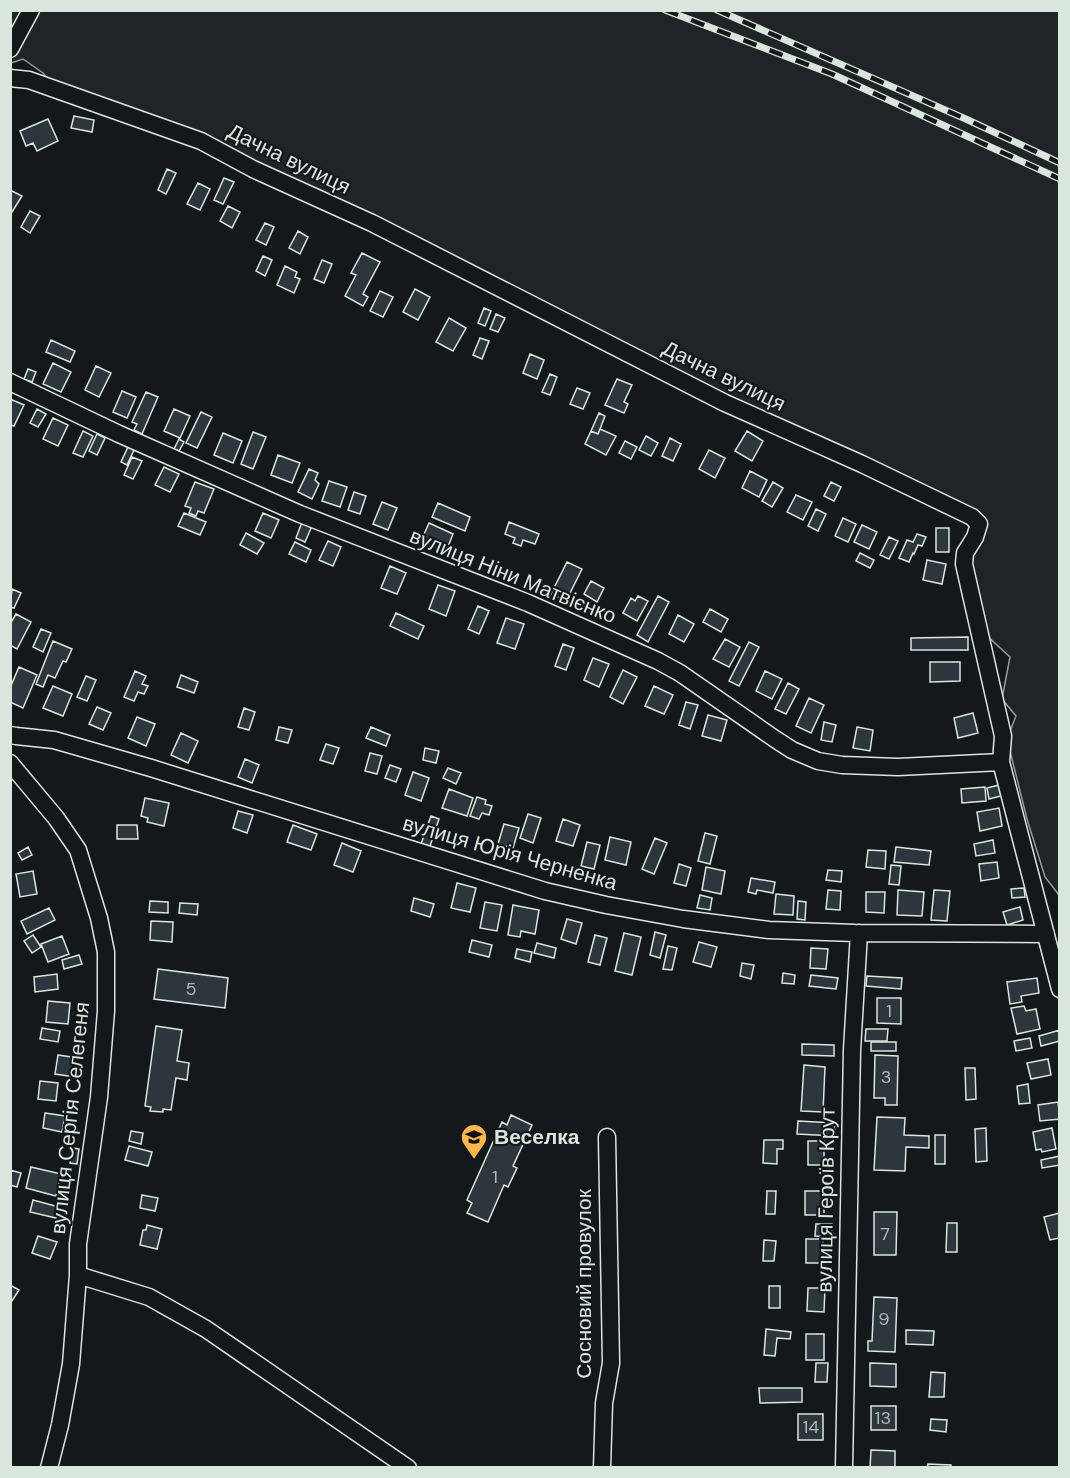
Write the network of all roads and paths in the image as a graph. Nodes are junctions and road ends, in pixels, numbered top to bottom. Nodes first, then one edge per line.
1 (31, 10) edge
2 (13, 44) edge
3 (10, 78) edge
4 (10, 382) edge
5 (10, 735) edge
6 (1001, 762) junction
7 (10, 763) edge
8 (859, 933) junction
9 (1046, 934) junction
10 (1059, 989) edge
11 (607, 1137) dead end
12 (78, 1275) junction
13 (49, 1467) edge
14 (408, 1467) edge
15 (602, 1467) edge
16 (844, 1467) edge

1 - 2 street
3 - 6 street, Дачна вулиця
4 - 6 street, вулиця Ніни Матвієнко
5 - 8 street, вулиця Юрія Черненка
6 - 9 street, Дачна вулиця
7 - 12 street, вулиця Сергія Селегеня
8 - 9 street, вулиця Юрія Черненка
8 - 16 street, вулиця Героїв Крут
9 - 10 street, Дачна вулиця
11 - 15 street, Сосновий провулок
12 - 13 street, вулиця Сергія Селегеня
12 - 14 street

